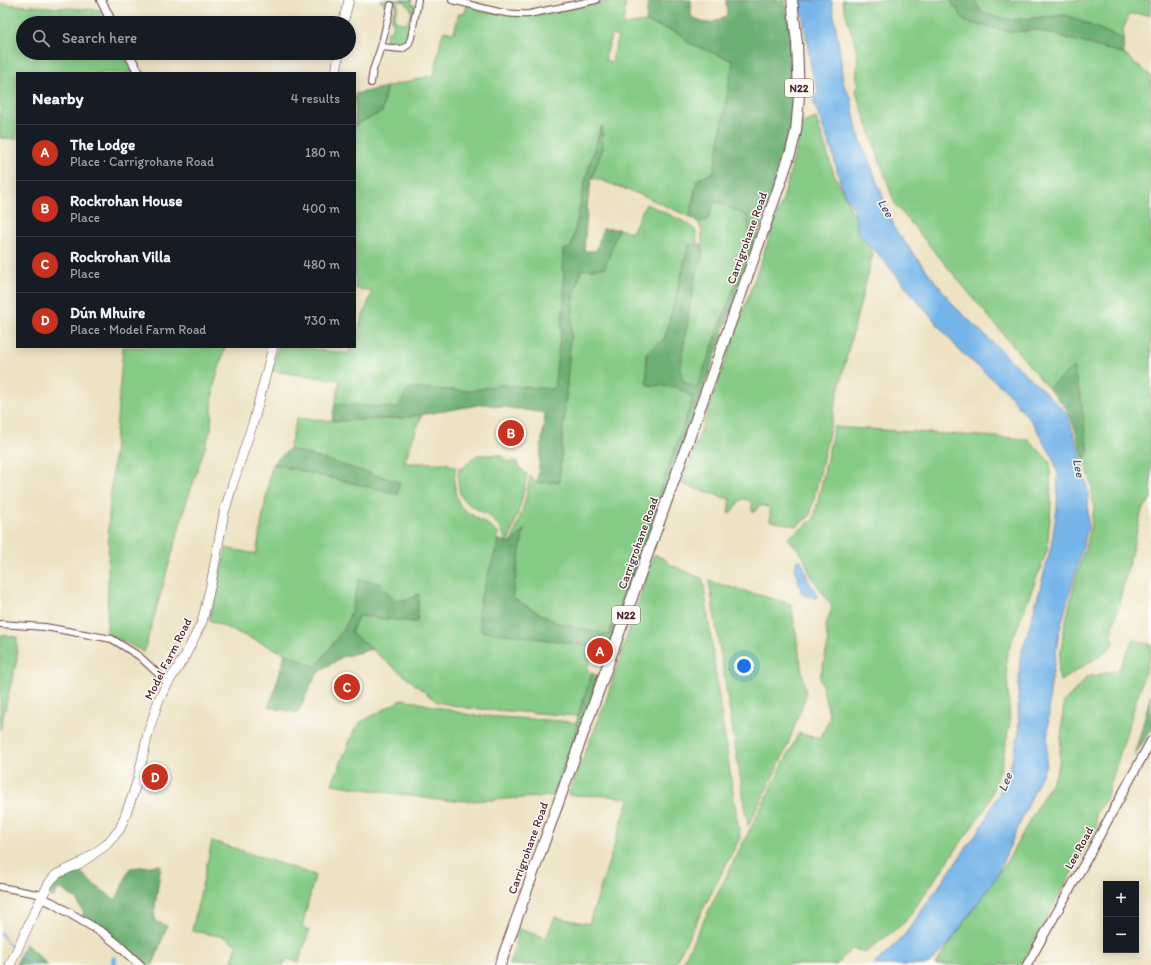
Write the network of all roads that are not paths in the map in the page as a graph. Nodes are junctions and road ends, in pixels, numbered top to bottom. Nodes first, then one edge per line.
1 (102, 0) edge
2 (349, 0) edge
3 (418, 0) edge
4 (452, 0) edge
5 (596, 0) edge
6 (792, 0) edge
7 (589, 1) edge
8 (474, 3) edge
9 (392, 5) dead end
10 (109, 16) edge
11 (346, 16) edge
12 (381, 47) junction
13 (132, 60) edge
14 (338, 60) edge
15 (138, 72) edge
16 (336, 72) edge
17 (371, 83) dead end
18 (273, 348) edge
19 (0, 624) edge
20 (168, 683) junction
21 (1151, 741) edge
22 (0, 887) edge
23 (42, 897) junction
24 (10, 965) edge
25 (140, 965) edge
26 (500, 965) edge
27 (1027, 965) edge

1 - 10 street
2 - 11 main road
3 - 12 street
4 - 8 street
5 - 7 street
6 - 26 highway, Carrigrohane Road / N22
7 - 8 street
9 - 12 street
12 - 17 street
13 - 15 street
14 - 16 main road
18 - 20 main road, Model Farm Road
19 - 20 street
20 - 23 main road, Model Farm Road
21 - 27 street, Lee Road
22 - 23 street
23 - 24 main road, Model Farm Road
23 - 25 street

